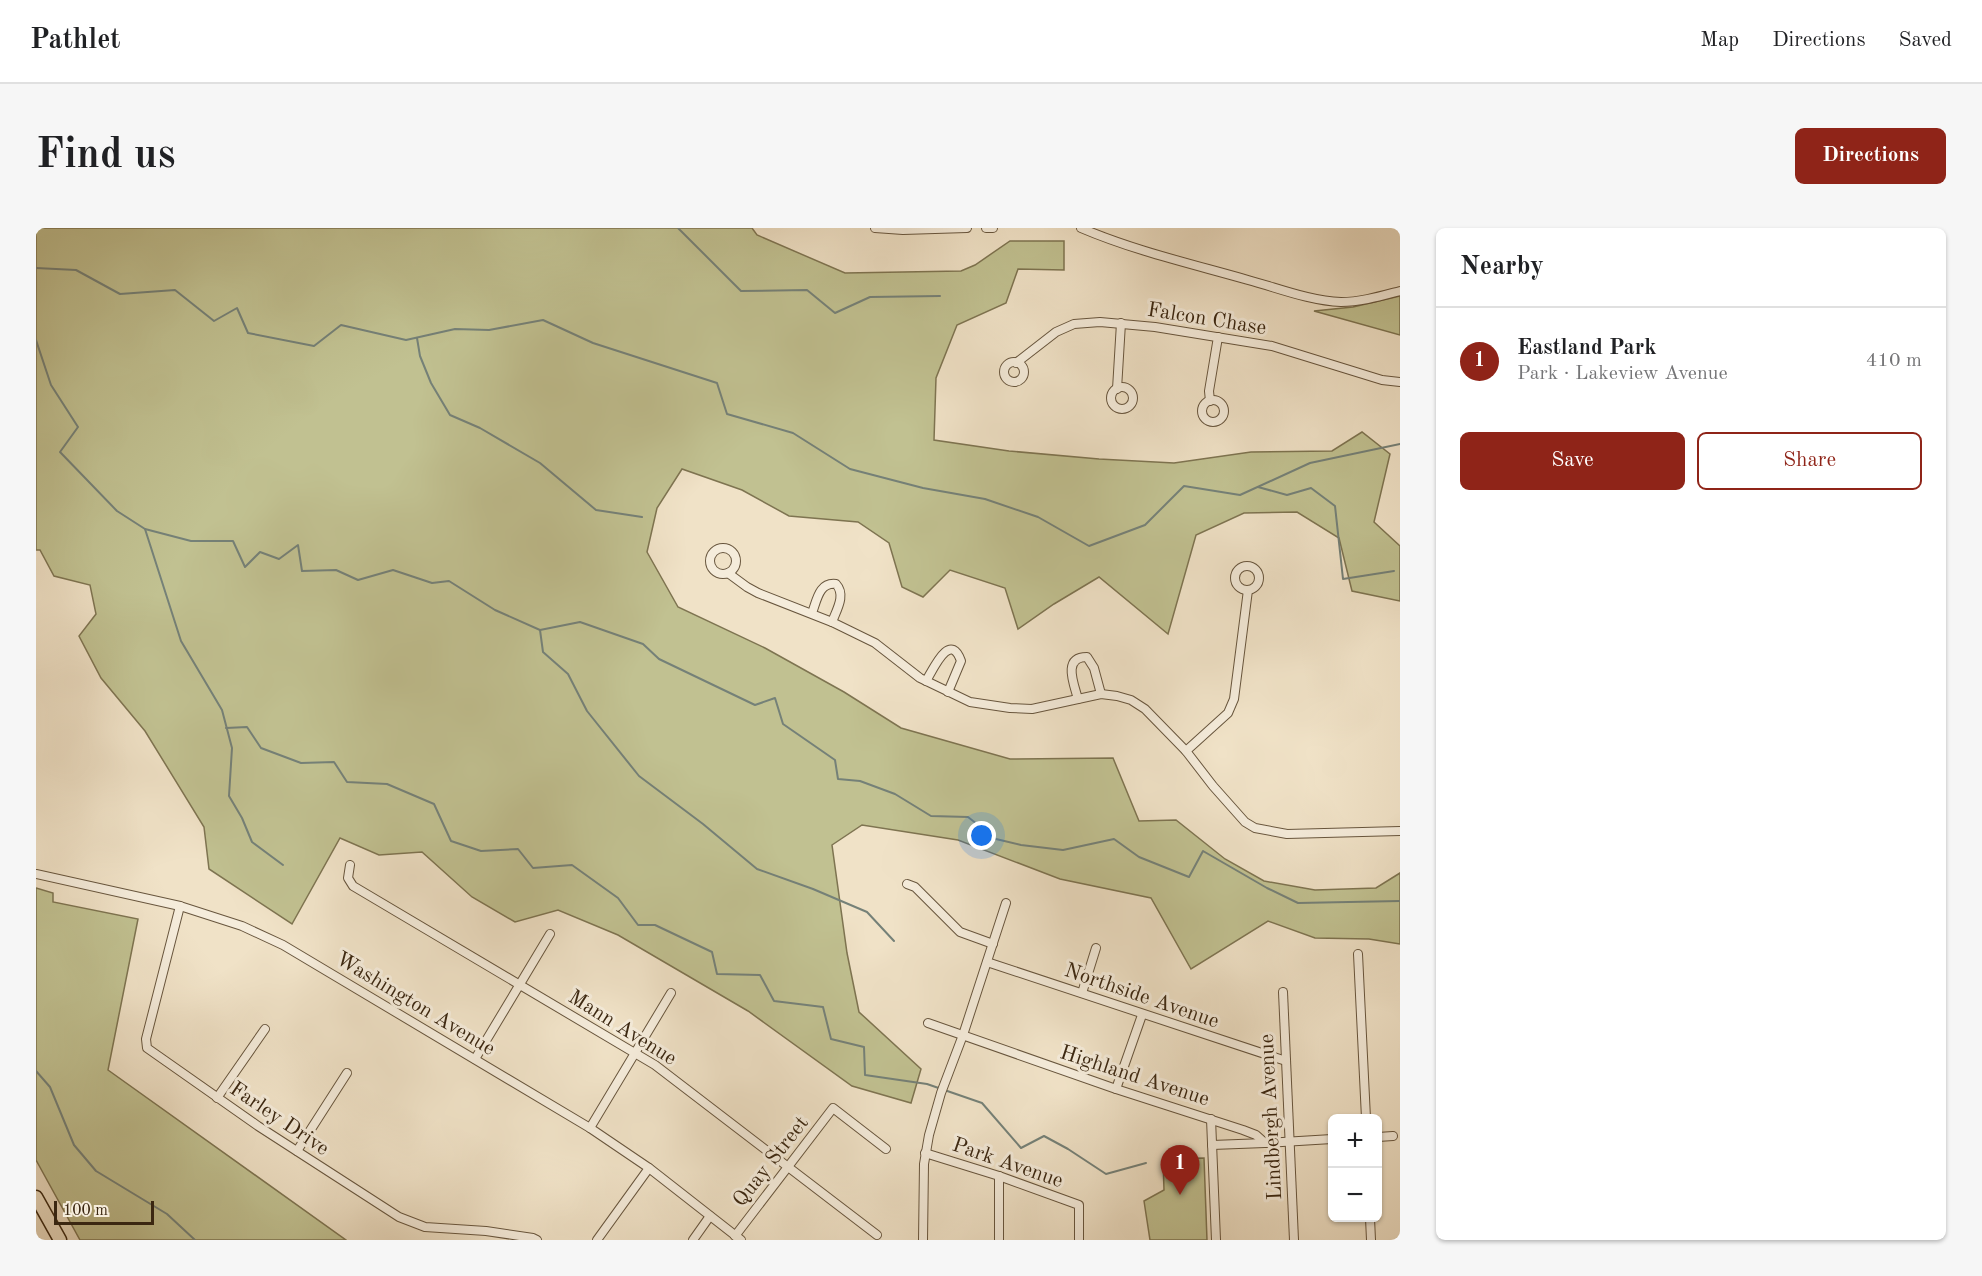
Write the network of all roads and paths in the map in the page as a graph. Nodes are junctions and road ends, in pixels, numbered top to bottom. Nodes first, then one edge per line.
1 (875, 228) edge
2 (967, 228) edge
3 (986, 228) edge
4 (993, 228) edge
5 (1081, 228) edge
6 (903, 229) edge
7 (1400, 291) edge
8 (1121, 323) junction
9 (1218, 337) junction
10 (1016, 363) dead end
11 (1400, 382) edge
12 (1117, 388) dead end
13 (1210, 400) dead end
14 (728, 573) dead end
15 (1248, 590) dead end
16 (812, 613) junction
17 (832, 622) junction
18 (926, 681) junction
19 (948, 692) junction
20 (1101, 694) junction
21 (1078, 699) junction
22 (1186, 751) junction
23 (1400, 831) edge
24 (350, 865) dead end
25 (36, 874) edge
26 (907, 884) dead end
27 (1006, 903) dead end
28 (180, 906) junction
29 (550, 934) dead end
30 (993, 944) junction
31 (1096, 948) dead end
32 (1359, 954) dead end
33 (987, 962) junction
34 (519, 984) junction
35 (1283, 992) dead end
36 (671, 993) dead end
37 (1082, 993) junction
38 (1142, 1015) junction
39 (928, 1023) dead end
40 (265, 1029) dead end
41 (963, 1035) junction
42 (634, 1053) junction
43 (475, 1059) junction
44 (1286, 1061) junction
45 (347, 1073) dead end
46 (1116, 1089) junction
47 (217, 1098) junction
48 (1366, 1114) edge
49 (1211, 1119) junction
50 (590, 1128) junction
51 (1393, 1136) dead end
52 (1382, 1137) edge
53 (1328, 1139) edge
54 (1289, 1141) junction
55 (1265, 1143) junction
56 (1212, 1145) junction
57 (886, 1149) dead end
58 (297, 1152) junction
59 (925, 1154) junction
60 (788, 1167) junction
61 (649, 1168) junction
62 (999, 1176) junction
63 (36, 1197) edge
64 (710, 1216) junction
65 (1370, 1222) edge
66 (877, 1235) dead end
67 (738, 1238) edge
68 (60, 1240) edge
69 (537, 1240) edge
70 (597, 1240) edge
71 (693, 1240) edge
72 (923, 1240) edge
73 (999, 1240) edge
74 (1079, 1240) edge
75 (1216, 1240) edge
76 (1294, 1240) edge
77 (1371, 1240) edge

1 - 6 street
2 - 6 street
3 - 4 street
5 - 7 street
8 - 9 street, Falcon Chase
8 - 10 street, Falcon Chase
8 - 12 street
9 - 11 street, Falcon Chase
9 - 13 street
14 - 16 street
15 - 22 street
16 - 17 street
16 - 17 street
17 - 18 street
18 - 19 street
18 - 19 street
19 - 21 street
20 - 21 street
20 - 21 street
20 - 22 street
22 - 23 street
24 - 34 street, Mann Avenue
25 - 28 street, Washington Avenue
26 - 30 street
27 - 30 street
28 - 43 street, Washington Avenue
28 - 47 street, Farley Drive
29 - 34 street
30 - 33 street
31 - 37 street
32 - 48 street
33 - 37 street, Northside Avenue
33 - 41 street
34 - 42 street, Mann Avenue
34 - 43 street
35 - 44 street, Lindbergh Avenue
36 - 42 street
37 - 38 street, Northside Avenue
38 - 44 street, Northside Avenue
38 - 46 street
39 - 41 street, Highland Avenue
40 - 47 street
41 - 46 street, Highland Avenue
41 - 59 street
42 - 50 street
42 - 60 street, Mann Avenue
43 - 50 street, Washington Avenue
44 - 54 street, Lindbergh Avenue
45 - 58 street
46 - 49 street, Highland Avenue
47 - 58 street, Farley Drive
49 - 55 street, Highland Avenue
49 - 56 street
50 - 61 street, Washington Avenue
51 - 52 street
53 - 54 street
54 - 55 street
54 - 76 street, Lindbergh Avenue
55 - 56 street
56 - 75 street
57 - 60 street, Quay Street
58 - 69 street, Farley Drive
59 - 62 street, Park Avenue
59 - 72 street
60 - 66 street, Mann Avenue
60 - 67 street, Quay Street
61 - 64 street, Washington Avenue
61 - 70 street
62 - 73 street
62 - 74 street, Park Avenue
63 - 68 highway
64 - 67 street, Washington Avenue
64 - 71 street
65 - 77 street

